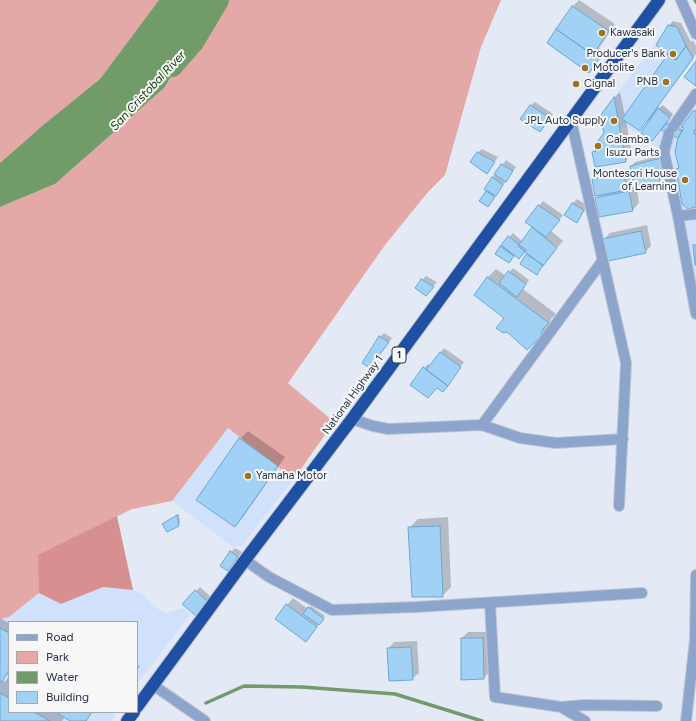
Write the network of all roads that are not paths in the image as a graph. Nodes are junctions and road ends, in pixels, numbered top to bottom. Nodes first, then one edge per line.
1 (659, 0) edge
2 (681, 0) edge
3 (696, 34) edge
4 (696, 94) edge
5 (571, 120) junction
6 (696, 214) edge
7 (678, 216) junction
8 (603, 260) junction
9 (694, 291) edge
10 (696, 314) edge
11 (352, 419) junction
12 (482, 426) junction
13 (623, 439) junction
14 (619, 506) dead end
15 (245, 560) junction
16 (696, 575) edge
17 (642, 593) dead end
18 (490, 603) junction
19 (695, 641) edge
20 (153, 685) junction
21 (692, 704) edge
22 (138, 706) edge
23 (657, 706) dead end
24 (561, 707) junction
25 (133, 713) edge
26 (127, 721) edge
27 (205, 721) edge
28 (585, 721) edge
29 (686, 721) edge

1 - 5 highway, National Highway 1 / 1
2 - 3 street
4 - 7 street
5 - 8 street
5 - 11 highway, National Highway 1 / 1
6 - 7 street
7 - 9 street
8 - 12 street
8 - 13 street
9 - 10 street
11 - 12 street
11 - 15 highway, National Highway 1 / 1
12 - 13 street
13 - 14 street
15 - 18 street
15 - 20 highway, National Highway 1 / 1
16 - 19 street
17 - 18 street
18 - 24 street
19 - 21 street
20 - 22 highway, National Highway 1 / 1
20 - 27 street
21 - 29 street
23 - 24 street
24 - 28 street
25 - 26 highway

